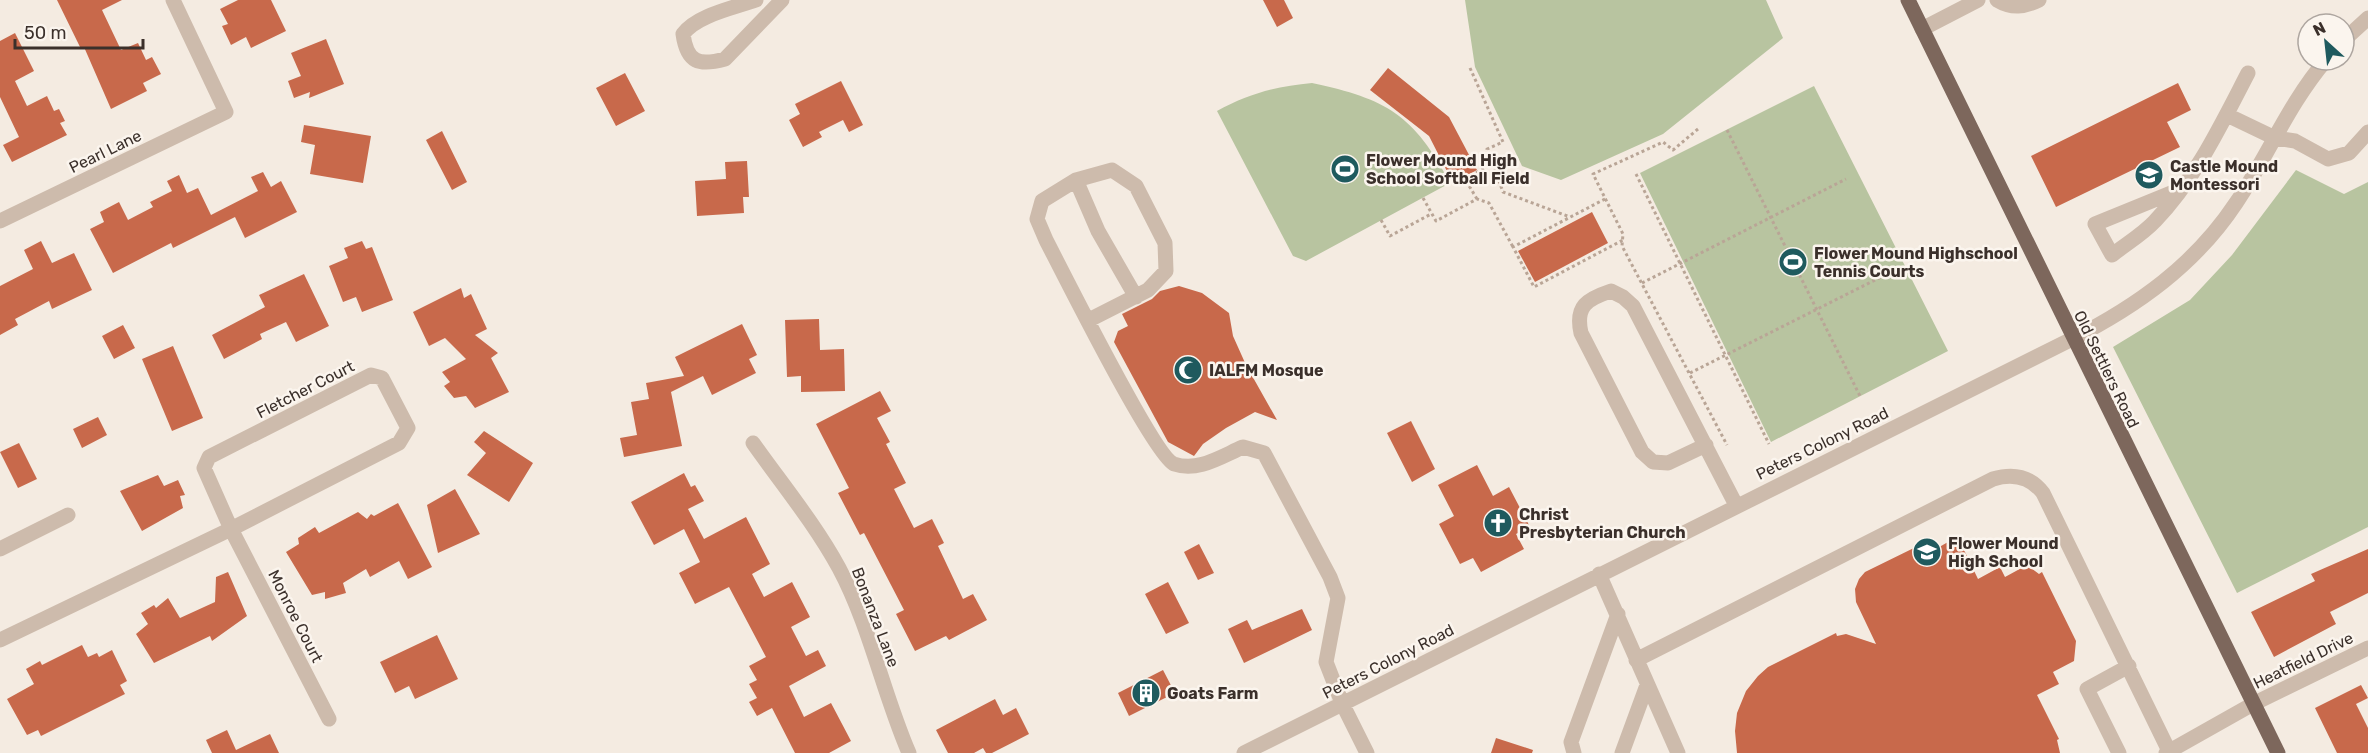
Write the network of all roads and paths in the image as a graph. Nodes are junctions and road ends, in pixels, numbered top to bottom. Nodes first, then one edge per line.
1 (173, 0) edge
2 (756, 0) edge
3 (782, 0) edge
4 (1908, 0) edge
5 (1978, 0) edge
6 (1997, 0) edge
7 (2040, 0) edge
8 (2368, 18) edge
9 (1922, 29) junction
10 (2356, 29) edge
11 (1470, 68) dead end
12 (2316, 72) edge
13 (2248, 73) dead end
14 (2227, 115) junction
15 (1698, 129) dead end
16 (1727, 130) dead end
17 (2368, 132) edge
18 (2275, 138) junction
19 (1492, 164) junction
20 (1636, 174) dead end
21 (1846, 179) dead end
22 (1076, 180) junction
23 (2181, 189) junction
24 (1423, 198) dead end
25 (1477, 199) junction
26 (1605, 199) junction
27 (1432, 214) junction
28 (2, 216) edge
29 (1570, 217) junction
30 (1771, 217) junction
31 (1381, 220) dead end
32 (1623, 240) junction
33 (1513, 247) junction
34 (1680, 263) junction
35 (1891, 272) dead end
36 (1642, 283) junction
37 (1136, 297) junction
38 (1817, 309) junction
39 (1089, 320) junction
40 (2072, 339) junction
41 (1725, 355) junction
42 (1690, 373) junction
43 (1672, 382) junction
44 (1860, 396) dead end
45 (753, 443) dead end
46 (1769, 444) dead end
47 (1727, 445) dead end
48 (1706, 446) junction
49 (1736, 505) junction
50 (68, 514) dead end
51 (231, 529) junction
52 (0, 549) edge
53 (1599, 574) junction
54 (1618, 614) junction
55 (0, 640) edge
56 (2368, 648) edge
57 (1636, 660) junction
58 (2129, 666) junction
59 (1647, 685) junction
60 (1342, 704) junction
61 (2253, 704) junction
62 (328, 719) dead end
63 (2169, 752) edge
64 (909, 753) edge
65 (1244, 753) edge
66 (1367, 753) edge
67 (1574, 753) edge
68 (1623, 753) edge
69 (1678, 753) edge
70 (2119, 753) edge
71 (2278, 753) edge

1 - 28 street, Pearl Lane
2 - 3 street
4 - 9 main road, Old Settlers Road
5 - 9 street
6 - 7 street
8 - 10 street
9 - 40 main road, Old Settlers Road
11 - 19 path
12 - 18 street, Peters Colony Road
13 - 14 street
14 - 18 street
14 - 23 street
15 - 26 path
16 - 30 path
17 - 18 street
18 - 40 street, Peters Colony Road
19 - 25 path
19 - 29 path
20 - 34 path
21 - 30 path
22 - 37 street
22 - 37 street
22 - 39 street
23 - 23 street
24 - 27 path
25 - 27 path
25 - 33 path
26 - 29 path
26 - 32 path
27 - 31 path
29 - 33 path
30 - 34 path
30 - 38 path
32 - 33 path
32 - 36 path
34 - 36 path
34 - 41 path
35 - 38 path
36 - 42 path
37 - 39 street
38 - 41 path
38 - 44 path
39 - 60 street
40 - 49 street, Peters Colony Road
40 - 61 main road, Old Settlers Road
41 - 42 path
41 - 46 path
42 - 43 path
42 - 47 path
43 - 48 street
43 - 48 street
45 - 64 street, Bonanza Lane
48 - 49 street
49 - 53 street, Peters Colony Road
50 - 52 street
51 - 51 street, Fletcher Court
51 - 55 street, Fletcher Court
51 - 62 street, Monroe Court
53 - 54 street
53 - 60 street, Peters Colony Road
54 - 57 street
54 - 67 street
56 - 61 street, Heatfield Drive
57 - 58 street
57 - 59 street
58 - 63 street
58 - 70 street
59 - 68 street
59 - 69 street
60 - 65 street, Peters Colony Road
60 - 66 street
61 - 63 street, Heatfield Drive
61 - 71 main road, Old Settlers Road

